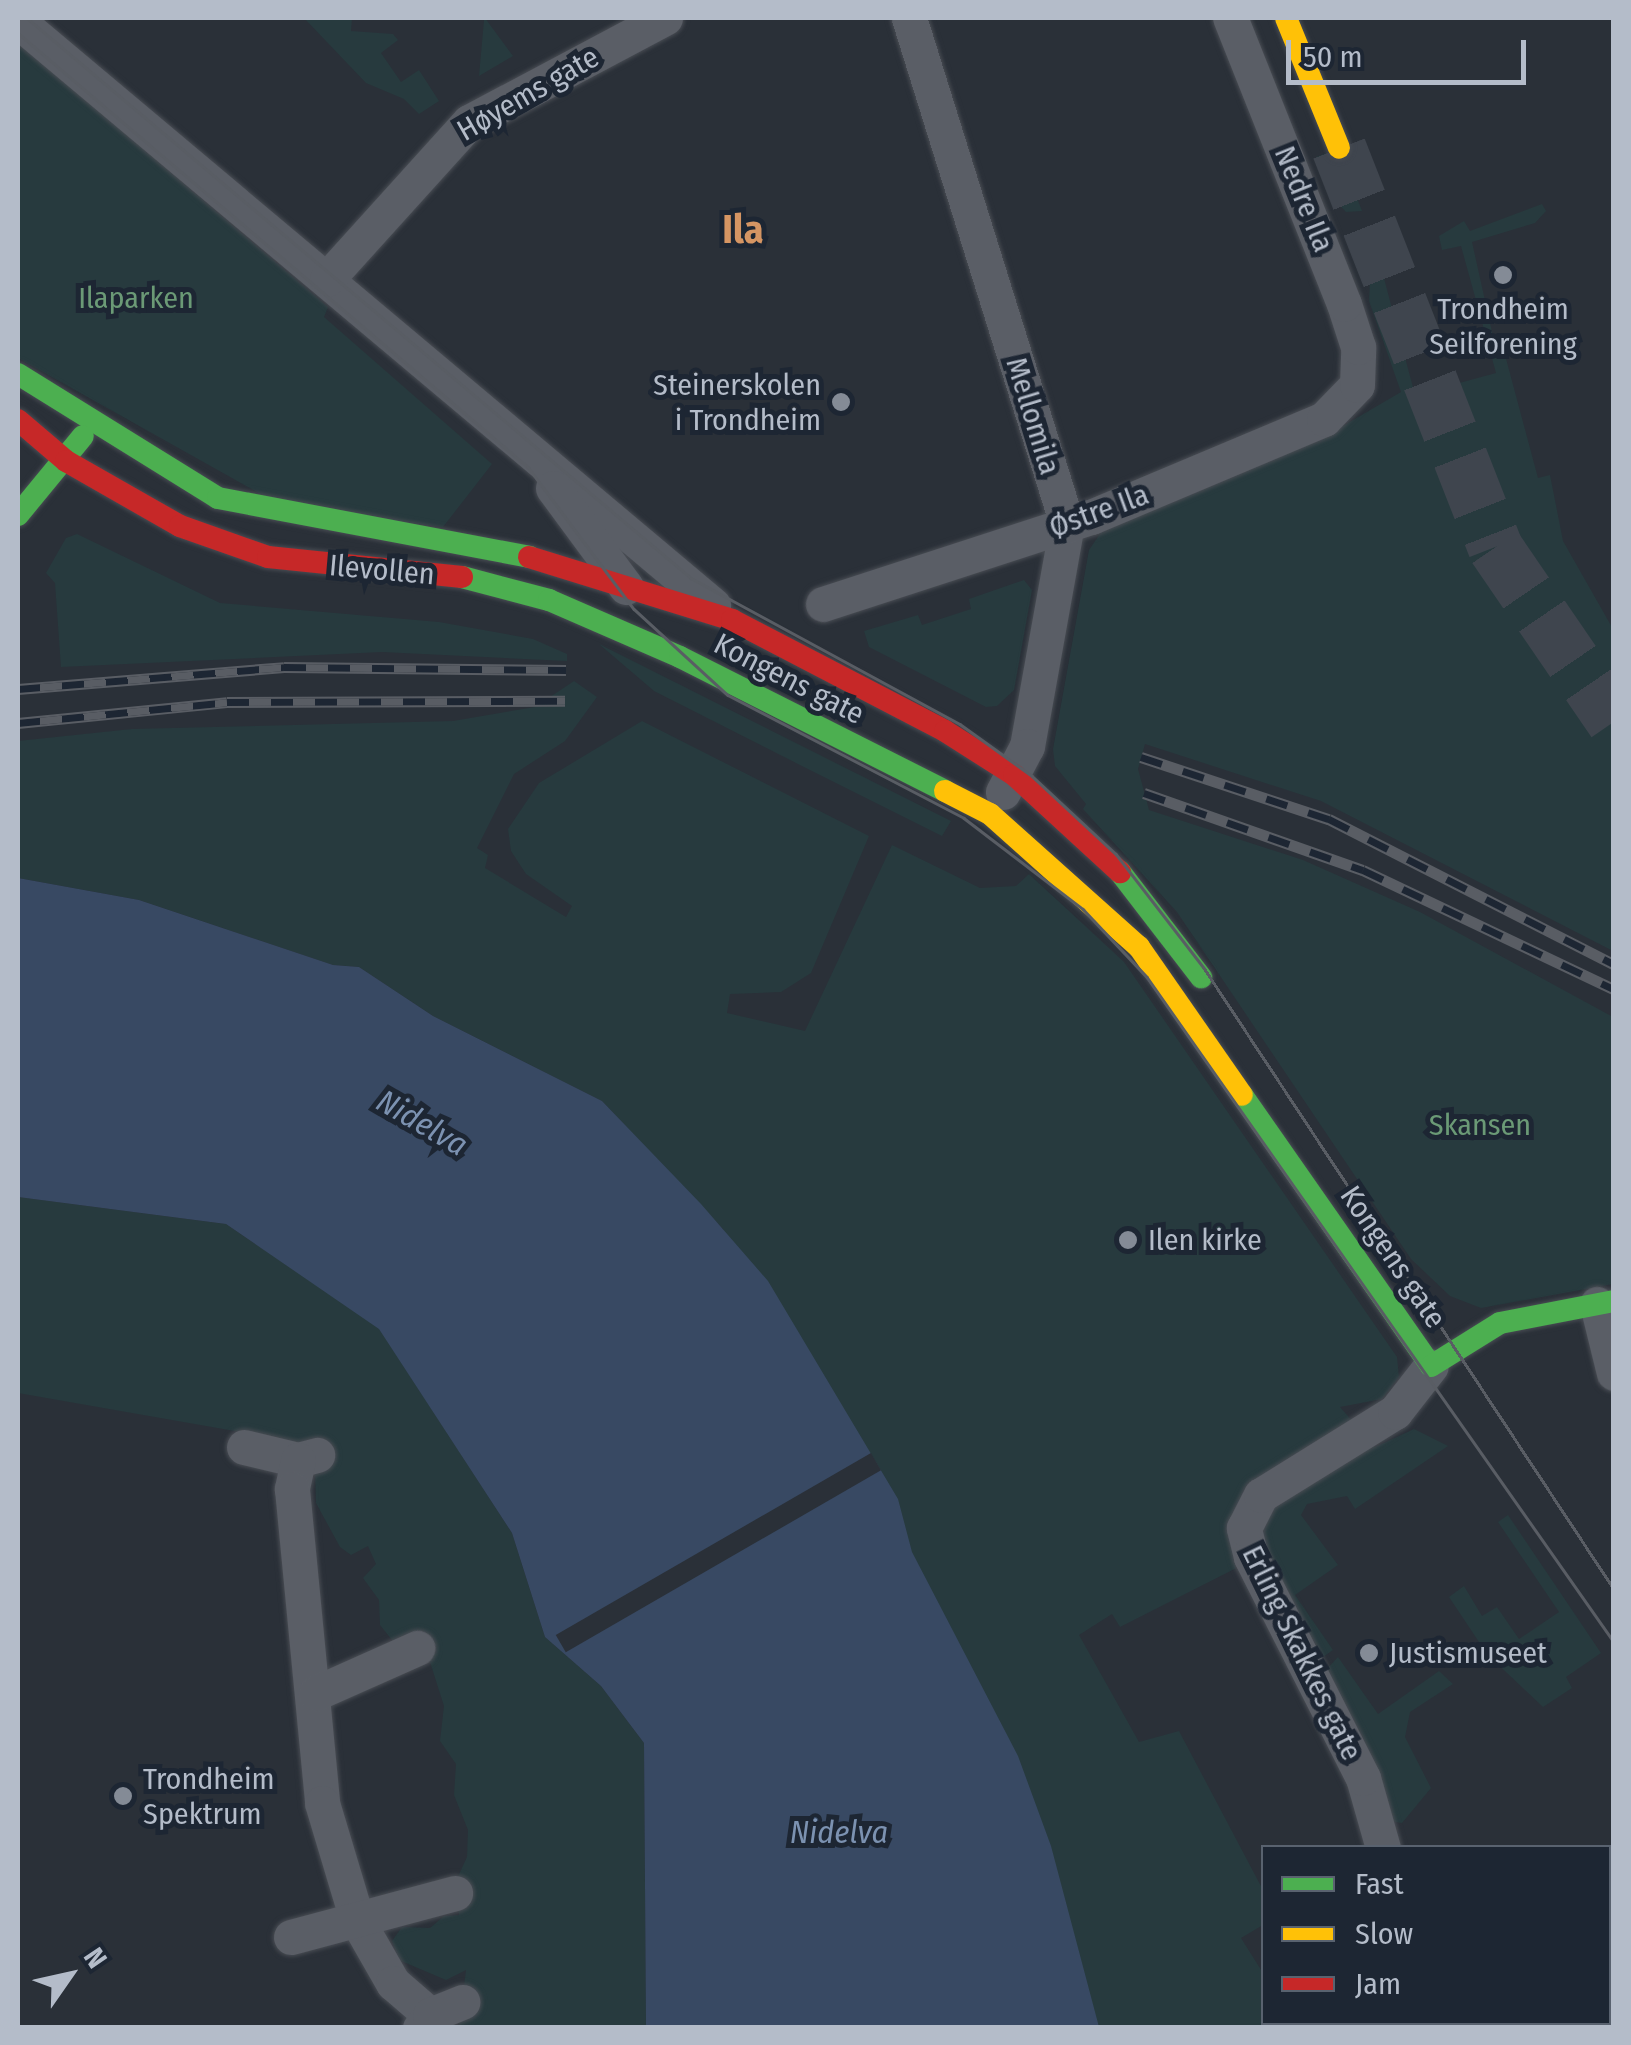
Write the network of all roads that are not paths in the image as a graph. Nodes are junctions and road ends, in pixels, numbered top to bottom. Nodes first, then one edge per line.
1 (664, 18) edge
2 (908, 18) edge
3 (1230, 18) edge
4 (1286, 18) edge
5 (18, 21) edge
6 (1339, 148) tunnel mouth
7 (327, 279) junction
8 (18, 374) edge
9 (1357, 385) joint
10 (18, 420) edge
11 (92, 424) junction
12 (520, 442) junction
13 (66, 461) junction
14 (18, 515) edge
15 (1067, 524) junction
16 (625, 585) junction
17 (823, 604) dead end
18 (732, 620) junction
19 (787, 650) joint
20 (680, 657) junction
21 (1014, 775) junction
22 (990, 814) junction
23 (1218, 1002) dead end
24 (1605, 1315) edge
25 (1443, 1349) junction
26 (1614, 1373) edge
27 (244, 1447) dead end
28 (418, 1648) dead end
29 (316, 1692) junction
30 (1382, 1845) edge
31 (456, 1893) dead end
32 (357, 1920) junction
33 (292, 1938) dead end
34 (437, 2015) edge

1 - 7 street, Høyems gate
2 - 15 street, Mellomila
3 - 9 street, Nedre Ila
4 - 6 main road
5 - 7 street, Ilevollen
7 - 12 street, Ilevollen
8 - 11 main road, Ilevollen
9 - 15 street, Østre Ila
10 - 13 main road, Ilevollen
11 - 13 main road
11 - 16 main road, Ilevollen
12 - 16 street, Ilevollen
12 - 18 street, Ilevollen
13 - 14 main road
13 - 20 main road, Ilevollen
15 - 17 street, Østre Ila
15 - 21 street, Mellomila
16 - 18 main road, Ilevollen
16 - 20 street, Ilevollen
18 - 19 main road, Ilevollen
19 - 21 main road, Kongens gate
20 - 22 main road, Kongens gate
21 - 22 street, Mellomila
21 - 23 main road, Kongens gate
22 - 25 main road, Kongens gate
24 - 25 main road
24 - 26 street
25 - 30 street, Erling Skakkes gate
27 - 29 street
28 - 29 street
29 - 32 street
31 - 32 street
32 - 33 street
32 - 34 street

